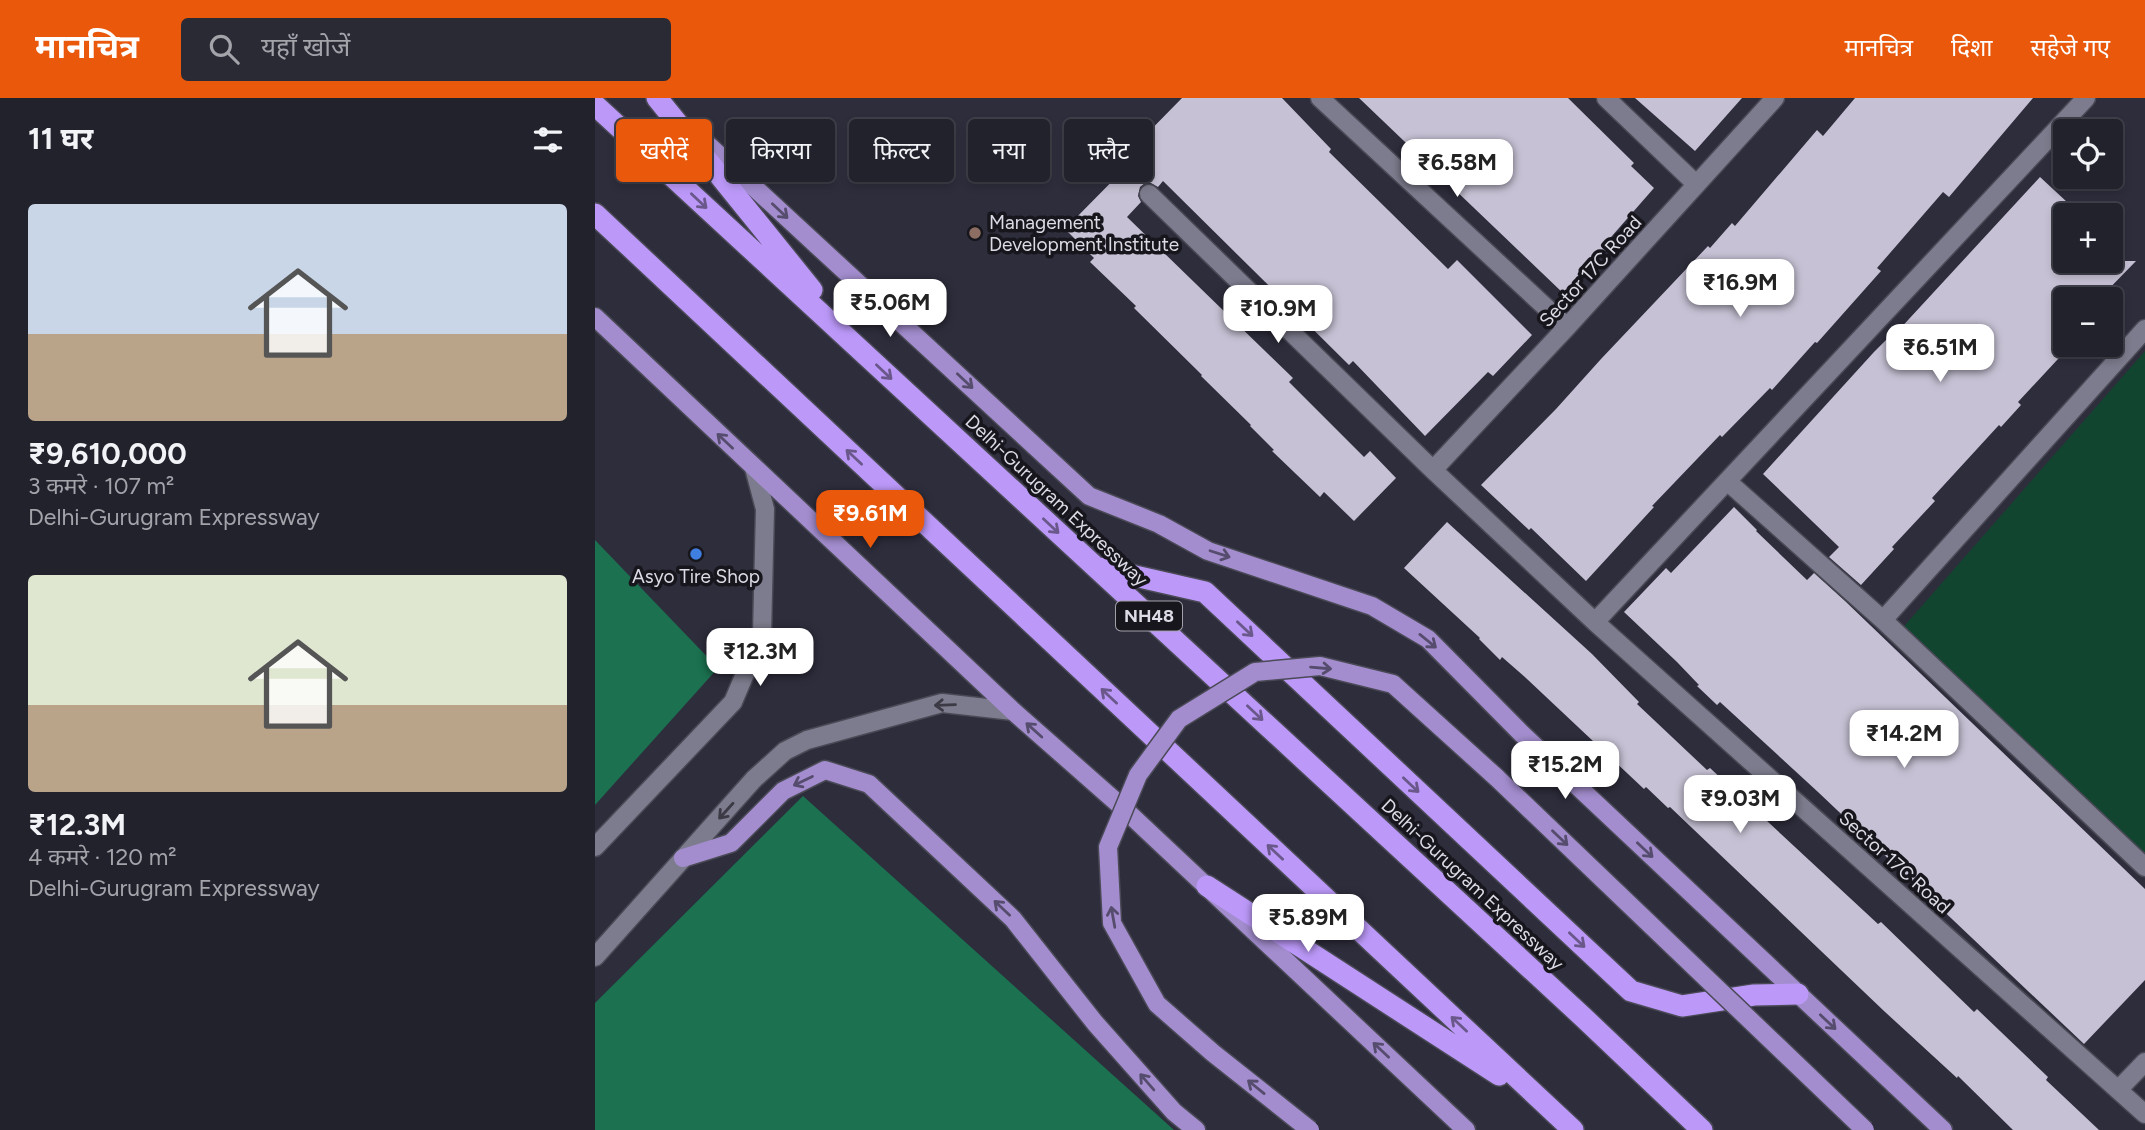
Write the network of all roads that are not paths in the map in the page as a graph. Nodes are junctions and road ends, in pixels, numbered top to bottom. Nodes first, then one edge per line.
1 (657, 98) edge
2 (1320, 98) edge
3 (1606, 98) edge
4 (1775, 98) edge
5 (2086, 98) edge
6 (595, 105) edge
7 (1696, 184) junction
8 (1149, 194) dead end
9 (595, 214) edge
10 (595, 317) edge
11 (1567, 327) junction
12 (2145, 329) edge
13 (857, 346) junction
14 (754, 468) junction
15 (1433, 470) junction
16 (1727, 481) junction
17 (1096, 567) junction
18 (1882, 620) junction
19 (1595, 622) junction
20 (1013, 711) junction
21 (595, 847) edge
22 (683, 858) junction
23 (2145, 867) edge
24 (1207, 886) junction
25 (595, 957) edge
26 (1798, 994) junction
27 (2145, 1062) edge
28 (2118, 1090) junction
29 (1545, 1104) junction
30 (2145, 1114) edge
31 (1196, 1130) edge
32 (1310, 1130) edge
33 (1467, 1130) edge
34 (1573, 1130) edge
35 (1702, 1130) edge
36 (1865, 1130) edge
37 (1943, 1130) edge

1 - 13 highway
1 -> 26 main road
2 - 11 street
3 - 7 street
4 - 7 street, Sector 17C Road
5 - 16 street
6 -> 13 highway, Delhi-Gurugram Expressway / NH48
7 - 11 street, Sector 17C Road
8 - 15 street, Sector 17C Road
29 -> 9 highway
14 -> 10 main road
11 - 15 street, Sector 17C Road
12 - 18 street
13 -> 17 highway, Delhi-Gurugram Expressway / NH48
14 - 20 main road
14 - 21 street
15 - 19 street, Sector 17C Road
16 - 18 street
16 - 19 street
17 -> 26 highway
17 -> 35 highway, Delhi-Gurugram Expressway / NH48
18 - 23 street
19 - 28 street, Sector 17C Road
20 -> 22 street
24 -> 20 main road
22 - 25 street
31 -> 22 main road
24 - 29 highway
33 -> 24 main road
26 -> 37 main road
27 - 28 street
28 - 30 street, Sector 17C Road
29 - 34 highway
32 -> 36 main road, bridge

